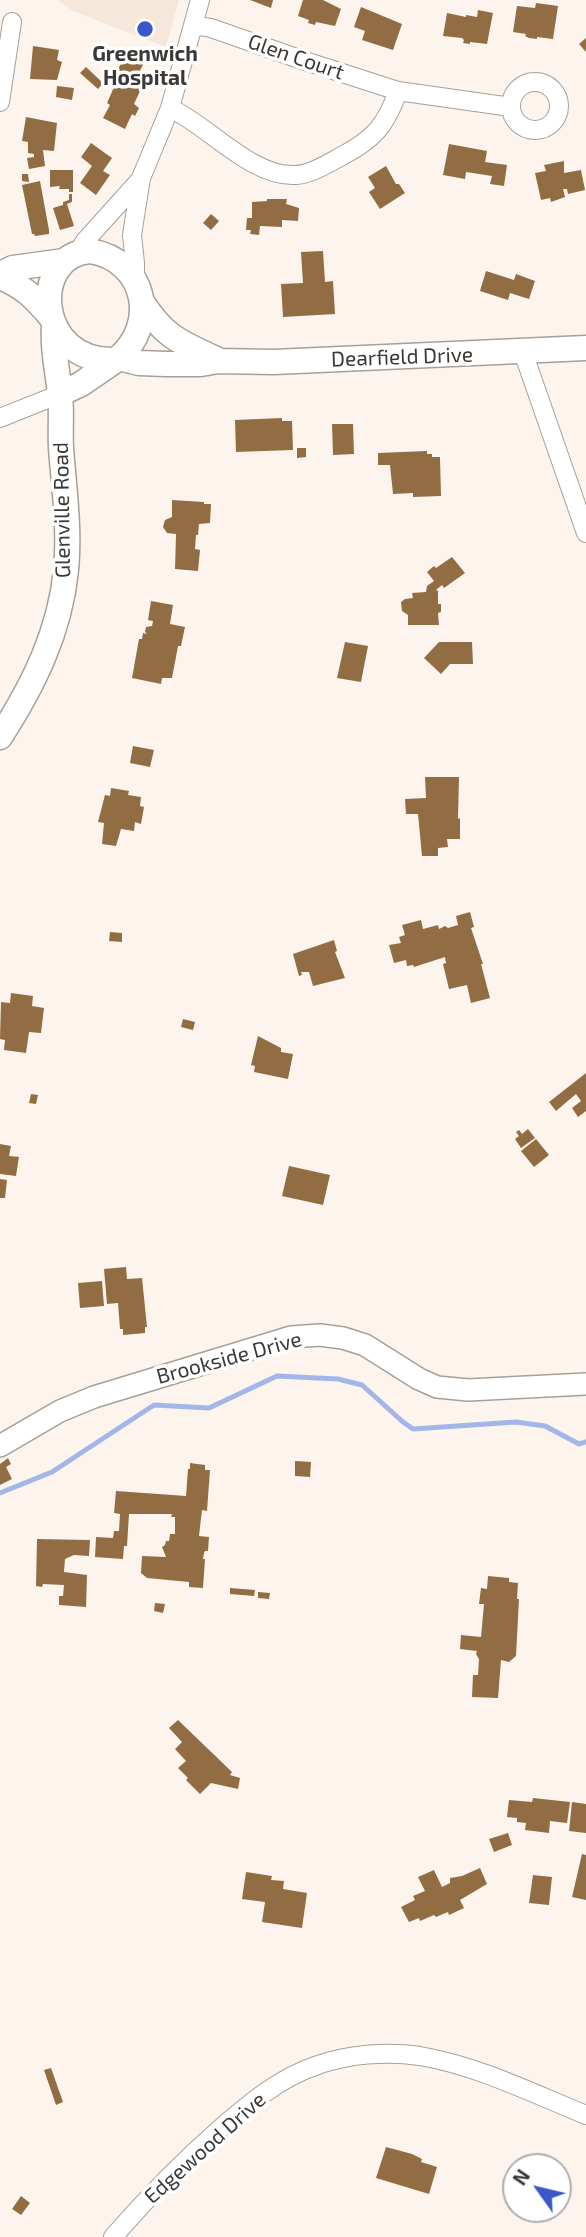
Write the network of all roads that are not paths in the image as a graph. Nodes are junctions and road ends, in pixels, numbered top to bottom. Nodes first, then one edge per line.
1 (200, 0) edge
2 (12, 22) dead end
3 (194, 25) junction
4 (398, 91) junction
5 (0, 102) edge
6 (511, 107) dead end
7 (170, 108) junction
8 (141, 178) junction
9 (71, 256) junction
10 (0, 276) edge
11 (138, 291) junction
12 (52, 321) junction
13 (586, 348) edge
14 (523, 352) junction
15 (117, 359) junction
16 (218, 360) junction
17 (60, 394) junction
18 (0, 418) edge
19 (586, 533) edge
20 (0, 737) edge
21 (586, 1384) edge
22 (0, 1446) edge
23 (586, 2115) edge
24 (113, 2237) edge

1 - 3 street
2 - 5 street
3 - 4 street, Glen Court
3 - 7 street
4 - 6 street, Glen Court
4 - 7 street
7 - 8 street
8 - 9 street
8 - 11 street
9 - 10 main road
9 - 11 main road
9 - 12 main road
10 - 12 main road
11 - 15 main road
11 - 16 main road, Dearfield Drive
12 - 15 main road
12 - 17 main road, Glenville Road
13 - 14 main road, Dearfield Drive
14 - 16 main road, Dearfield Drive
14 - 19 street
15 - 16 main road, Dearfield Drive
15 - 17 main road
17 - 18 street
17 - 20 main road, Glenville Road
21 - 22 street, Brookside Drive
23 - 24 street, Edgewood Drive

